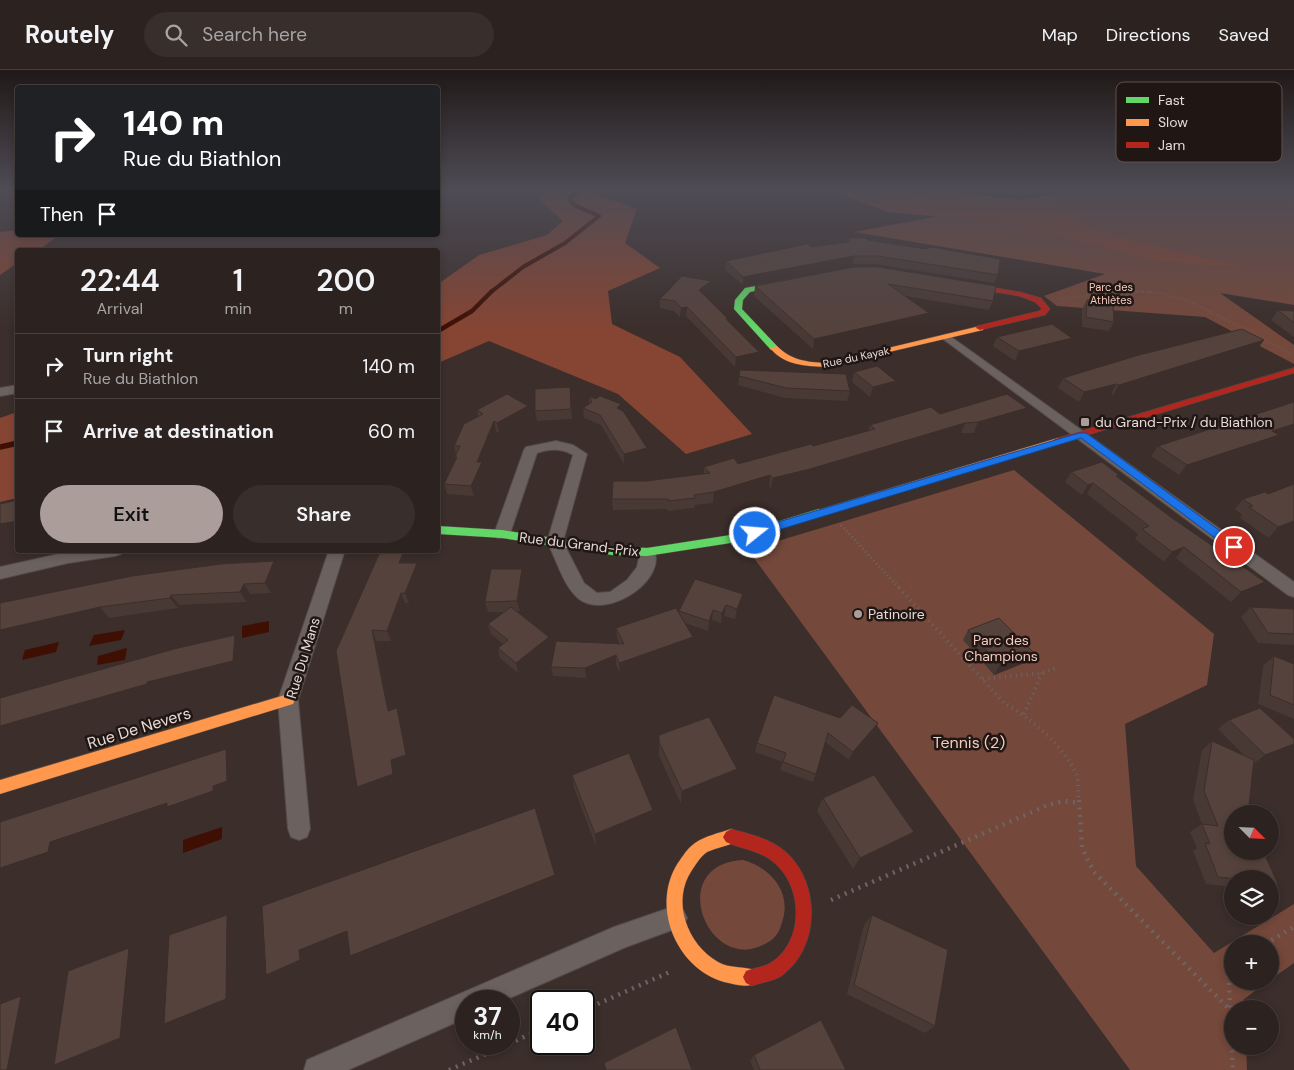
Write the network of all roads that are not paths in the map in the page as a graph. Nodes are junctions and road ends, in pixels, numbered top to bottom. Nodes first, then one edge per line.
1 (947, 337) junction
2 (1294, 370) edge
3 (15, 390) edge
4 (0, 392) edge
5 (1083, 435) junction
6 (440, 530) edge
7 (502, 534) junction
8 (555, 542) junction
9 (647, 552) junction
10 (95, 553) edge
11 (336, 553) edge
12 (0, 574) edge
13 (1286, 577) edge
14 (1294, 591) edge
15 (288, 700) junction
16 (0, 787) edge
17 (298, 829) dead end
18 (674, 918) junction
19 (499, 990) edge
20 (455, 1010) edge
21 (317, 1070) edge

1 - 1 street, Rue du Kayak
1 - 5 street
2 - 5 street, Rue du Grand-Prix
3 - 4 street
5 - 9 street, Rue du Grand-Prix
5 - 13 street
6 - 7 street, Rue du Grand-Prix
7 - 8 street, Rue du Grand-Prix
7 - 8 street
8 - 9 street, Rue du Grand-Prix
8 - 9 street
10 - 12 street
11 - 15 street, Rue Du Mans
13 - 14 street
15 - 16 street, Rue De Nevers
15 - 17 street, Rue Du Mans
18 - 18 street
18 - 19 street
20 - 21 street

